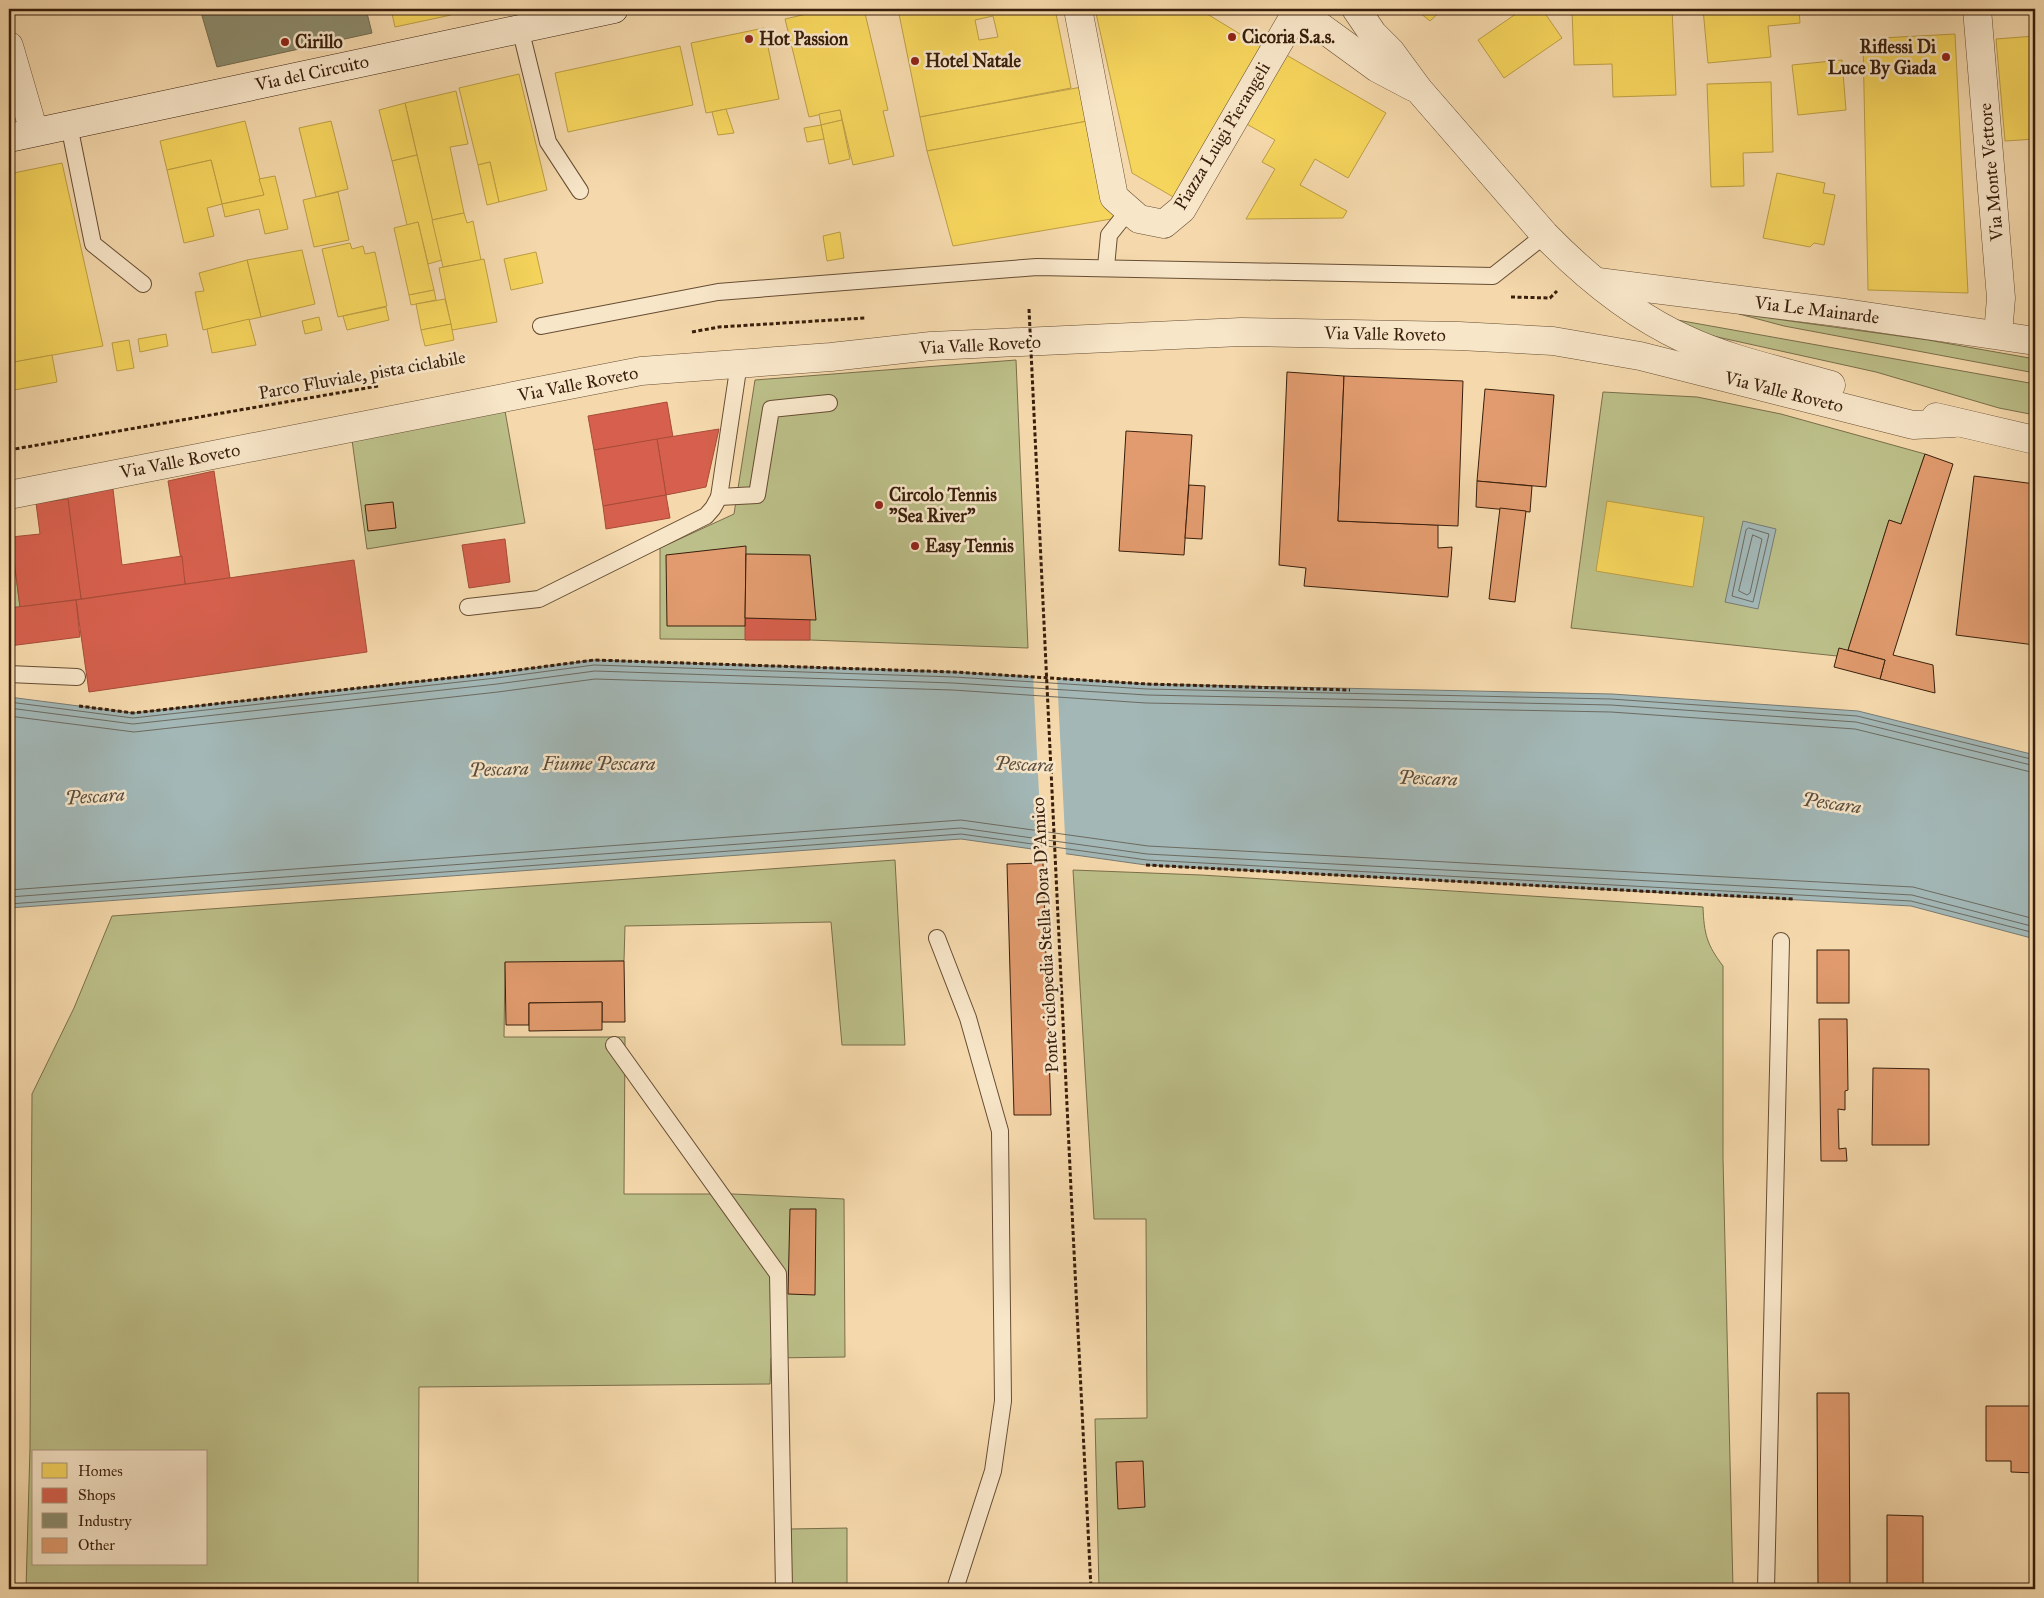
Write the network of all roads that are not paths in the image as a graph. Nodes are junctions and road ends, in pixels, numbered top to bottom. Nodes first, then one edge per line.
1 (614, 9) edge
2 (1078, 9) edge
3 (1356, 9) edge
4 (1977, 9) edge
5 (1296, 10) edge
6 (520, 28) junction
7 (9, 46) edge
8 (1419, 90) junction
9 (69, 125) junction
10 (21, 135) edge
11 (580, 190) dead end
12 (1129, 210) junction
13 (1545, 235) junction
14 (1106, 267) junction
15 (1598, 282) junction
16 (143, 284) dead end
17 (541, 326) dead end
18 (1998, 334) junction
19 (2035, 341) edge
20 (739, 364) junction
21 (829, 403) dead end
22 (1954, 423) junction
23 (2035, 440) edge
24 (9, 495) edge
25 (719, 497) junction
26 (468, 608) dead end
27 (9, 674) edge
28 (77, 676) dead end
29 (937, 938) dead end
30 (1781, 941) dead end
31 (614, 1045) dead end
32 (777, 1589) edge
33 (955, 1589) edge
34 (1766, 1589) edge

1 - 6 street, Via del Circuito
2 - 12 street, Piazza Luigi Pierangeli
3 - 8 street
4 - 18 street, Via Monte Vettore
5 - 8 street
5 - 12 street, Piazza Luigi Pierangeli
6 - 9 street, Via del Circuito
6 - 11 lane
7 - 10 street
8 - 13 street
9 - 10 street, Via del Circuito
9 - 16 lane
12 - 14 lane
13 - 14 lane
13 - 15 street
14 - 17 lane
15 - 18 street, Via Le Mainarde
15 - 22 street, Via Valle Roveto
18 - 19 street, Via Le Mainarde
20 - 22 street, Via Valle Roveto
20 - 24 street, Via Valle Roveto
20 - 25 lane
21 - 25 lane
22 - 23 street, Via Valle Roveto
25 - 26 lane
27 - 28 lane
29 - 33 lane
30 - 34 lane
31 - 32 lane

